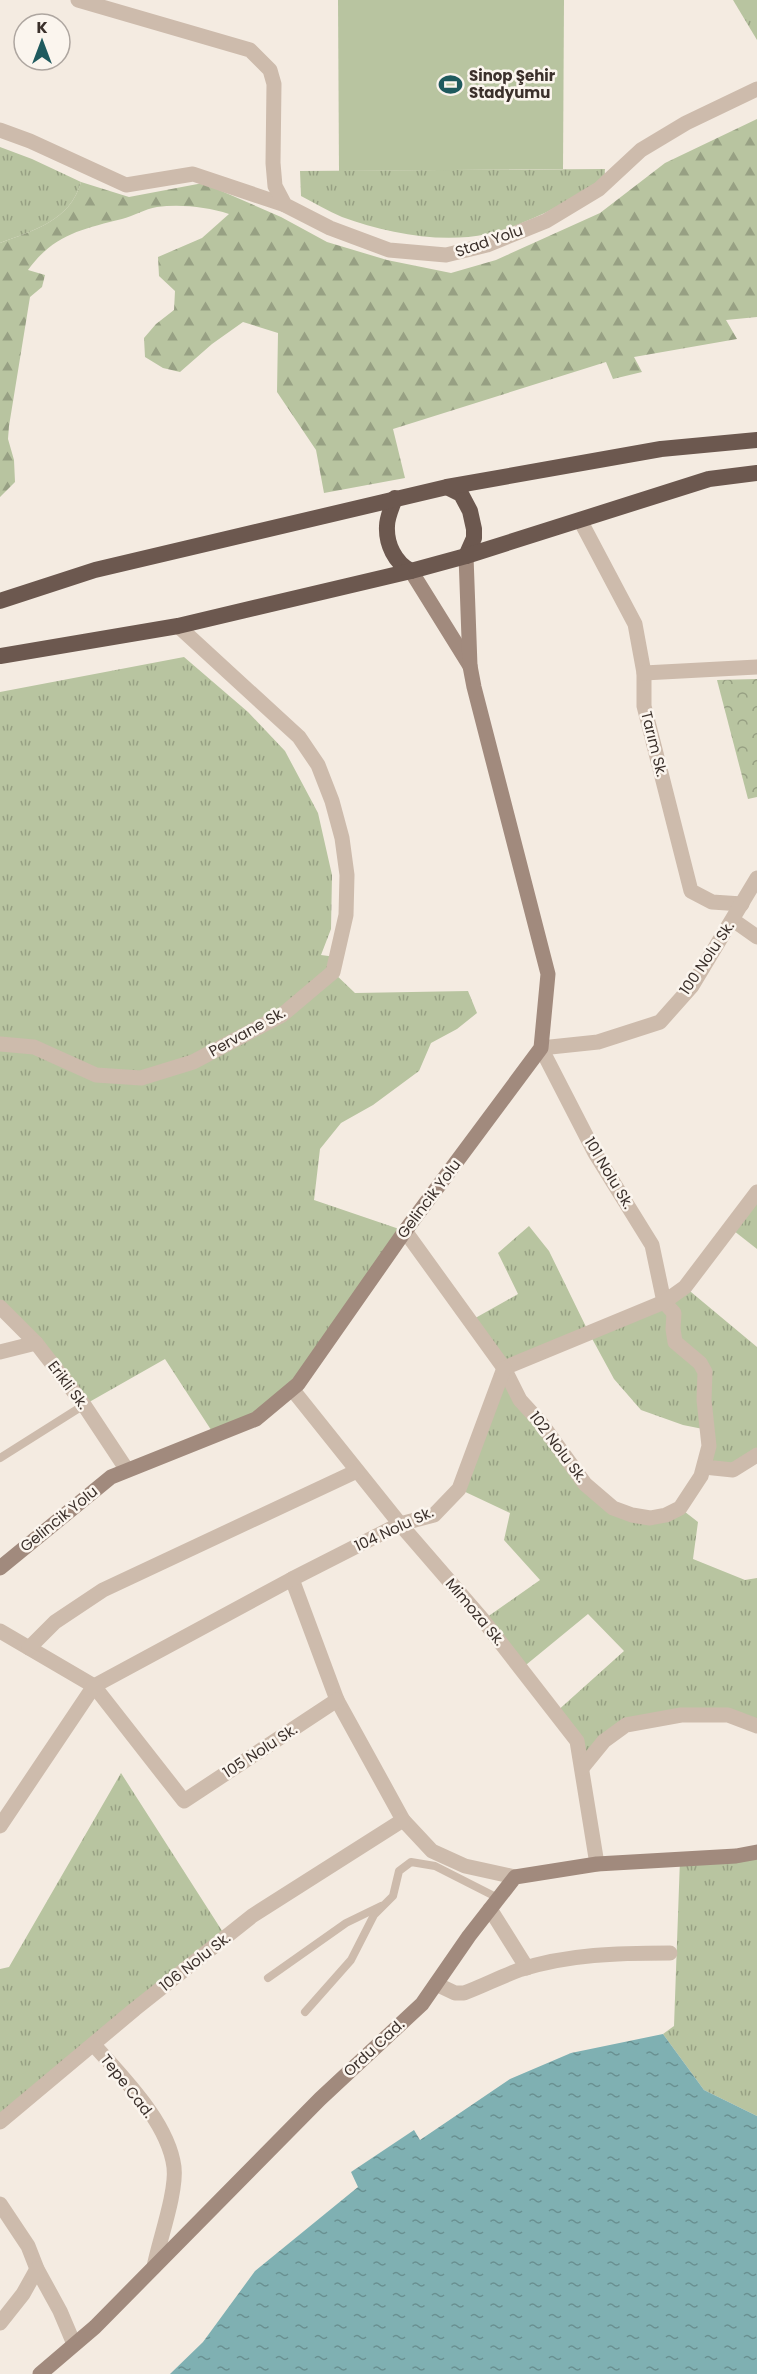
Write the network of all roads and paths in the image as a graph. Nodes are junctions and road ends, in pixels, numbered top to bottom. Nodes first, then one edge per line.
1 (78, 0) edge
2 (757, 88) edge
3 (0, 130) edge
4 (285, 205) junction
5 (757, 440) edge
6 (757, 473) edge
7 (447, 487) junction
8 (395, 498) junction
9 (580, 520) junction
10 (466, 556) junction
11 (411, 571) junction
12 (0, 601) edge
13 (178, 626) junction
14 (0, 656) edge
15 (470, 666) junction
16 (757, 667) edge
17 (644, 673) junction
18 (757, 878) edge
19 (742, 904) junction
20 (733, 920) junction
21 (757, 937) edge
22 (0, 1044) edge
23 (541, 1048) junction
24 (757, 1192) edge
25 (405, 1231) junction
26 (664, 1302) junction
27 (0, 1307) edge
28 (36, 1343) junction
29 (0, 1352) edge
30 (504, 1368) junction
31 (292, 1389) junction
32 (84, 1405) junction
33 (757, 1455) edge
34 (0, 1458) edge
35 (704, 1467) junction
36 (127, 1470) junction
37 (357, 1472) junction
38 (400, 1524) junction
39 (0, 1568) edge
40 (292, 1579) junction
41 (0, 1631) edge
42 (29, 1648) junction
43 (94, 1686) junction
44 (337, 1701) junction
45 (757, 1726) edge
46 (582, 1768) junction
47 (403, 1820) junction
48 (0, 1826) edge
49 (757, 1852) edge
50 (597, 1864) junction
51 (515, 1877) junction
52 (386, 1903) junction
53 (494, 1904) junction
54 (670, 1953) dead end
55 (527, 1968) junction
56 (268, 1978) dead end
57 (436, 1984) junction
58 (305, 2012) dead end
59 (94, 2045) junction
60 (0, 2122) edge
61 (0, 2204) edge
62 (154, 2267) junction
63 (37, 2269) junction
64 (0, 2323) edge
65 (74, 2344) junction
66 (40, 2374) edge

1 - 4 street
2 - 4 street, Stad Yolu
3 - 4 street, Stad Yolu
5 - 7 highway
6 - 9 highway
7 - 8 highway
7 - 10 highway
8 - 11 highway
8 - 12 highway
9 - 10 highway
9 - 17 street, Tarım Sk.
10 - 11 highway
10 - 15 main road
11 - 13 highway
11 - 15 main road
13 - 14 highway
13 - 22 street, Pervane Sk.
15 - 23 main road
16 - 17 street
17 - 19 street, Tarım Sk.
18 - 19 street, 100 Nolu Sk.
19 - 20 street, 100 Nolu Sk.
20 - 21 street
20 - 23 street, 100 Nolu Sk.
23 - 25 main road, Gelincik Yolu
23 - 26 street, 101 Nolu Sk.
24 - 26 street
25 - 30 street
25 - 31 main road, Gelincik Yolu
26 - 30 street
26 - 35 street, 102 Nolu Sk.
27 - 28 street, Erikli Sk.
28 - 29 street
28 - 32 street, Erikli Sk.
30 - 35 street, 102 Nolu Sk.
30 - 38 street, 104 Nolu Sk.
31 - 36 main road, Gelincik Yolu
31 - 37 street, Mimoza Sk.
32 - 34 lane
32 - 36 street, Erikli Sk.
33 - 35 street
36 - 39 main road, Gelincik Yolu
37 - 38 street, Mimoza Sk.
37 - 42 street
38 - 40 street, 104 Nolu Sk.
38 - 46 street, Mimoza Sk.
40 - 43 street, 104 Nolu Sk.
40 - 44 street
41 - 42 street
42 - 43 street
43 - 44 street, 105 Nolu Sk.
43 - 48 street
44 - 47 street
45 - 46 street
46 - 50 street, Mimoza Sk.
47 - 51 street
47 - 59 street, 106 Nolu Sk.
49 - 50 main road
50 - 51 main road
51 - 53 main road, Ordu Cad.
52 - 53 lane
52 - 56 lane
52 - 58 lane
53 - 55 street
53 - 57 main road, Ordu Cad.
54 - 55 street
55 - 57 street
57 - 62 main road, Ordu Cad.
59 - 60 street, 106 Nolu Sk.
59 - 62 street, Tepe Cad.
61 - 63 street
62 - 65 main road, Ordu Cad.
63 - 64 street
63 - 65 street
65 - 66 main road, Ordu Cad.

